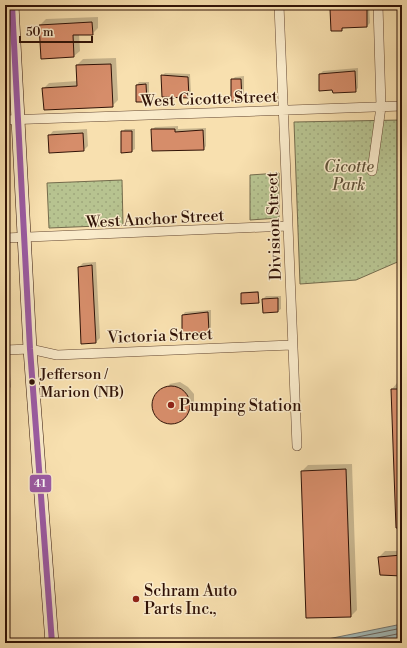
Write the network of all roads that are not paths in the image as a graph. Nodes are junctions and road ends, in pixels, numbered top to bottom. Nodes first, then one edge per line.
1 (12, 5) edge
2 (278, 5) edge
3 (378, 5) edge
4 (402, 106) edge
5 (381, 107) junction
6 (283, 111) junction
7 (11, 120) edge
8 (372, 171) dead end
9 (288, 226) junction
10 (5, 238) edge
11 (24, 238) junction
12 (292, 345) junction
13 (30, 349) junction
14 (5, 350) edge
15 (297, 446) dead end
16 (52, 643) edge

1 - 7 main road
2 - 6 street, Division Street
3 - 5 street
4 - 5 street, West Cicotte Street
5 - 6 street, West Cicotte Street
5 - 8 street
6 - 7 street, West Cicotte Street
6 - 9 street, Division Street
7 - 11 main road
9 - 11 street, West Anchor Street
9 - 12 street, Division Street
10 - 11 street, West Anchor Street
11 - 13 main road
12 - 13 street, Victoria Street
12 - 15 street, Division Street
13 - 14 street, Victoria Street
13 - 16 main road

